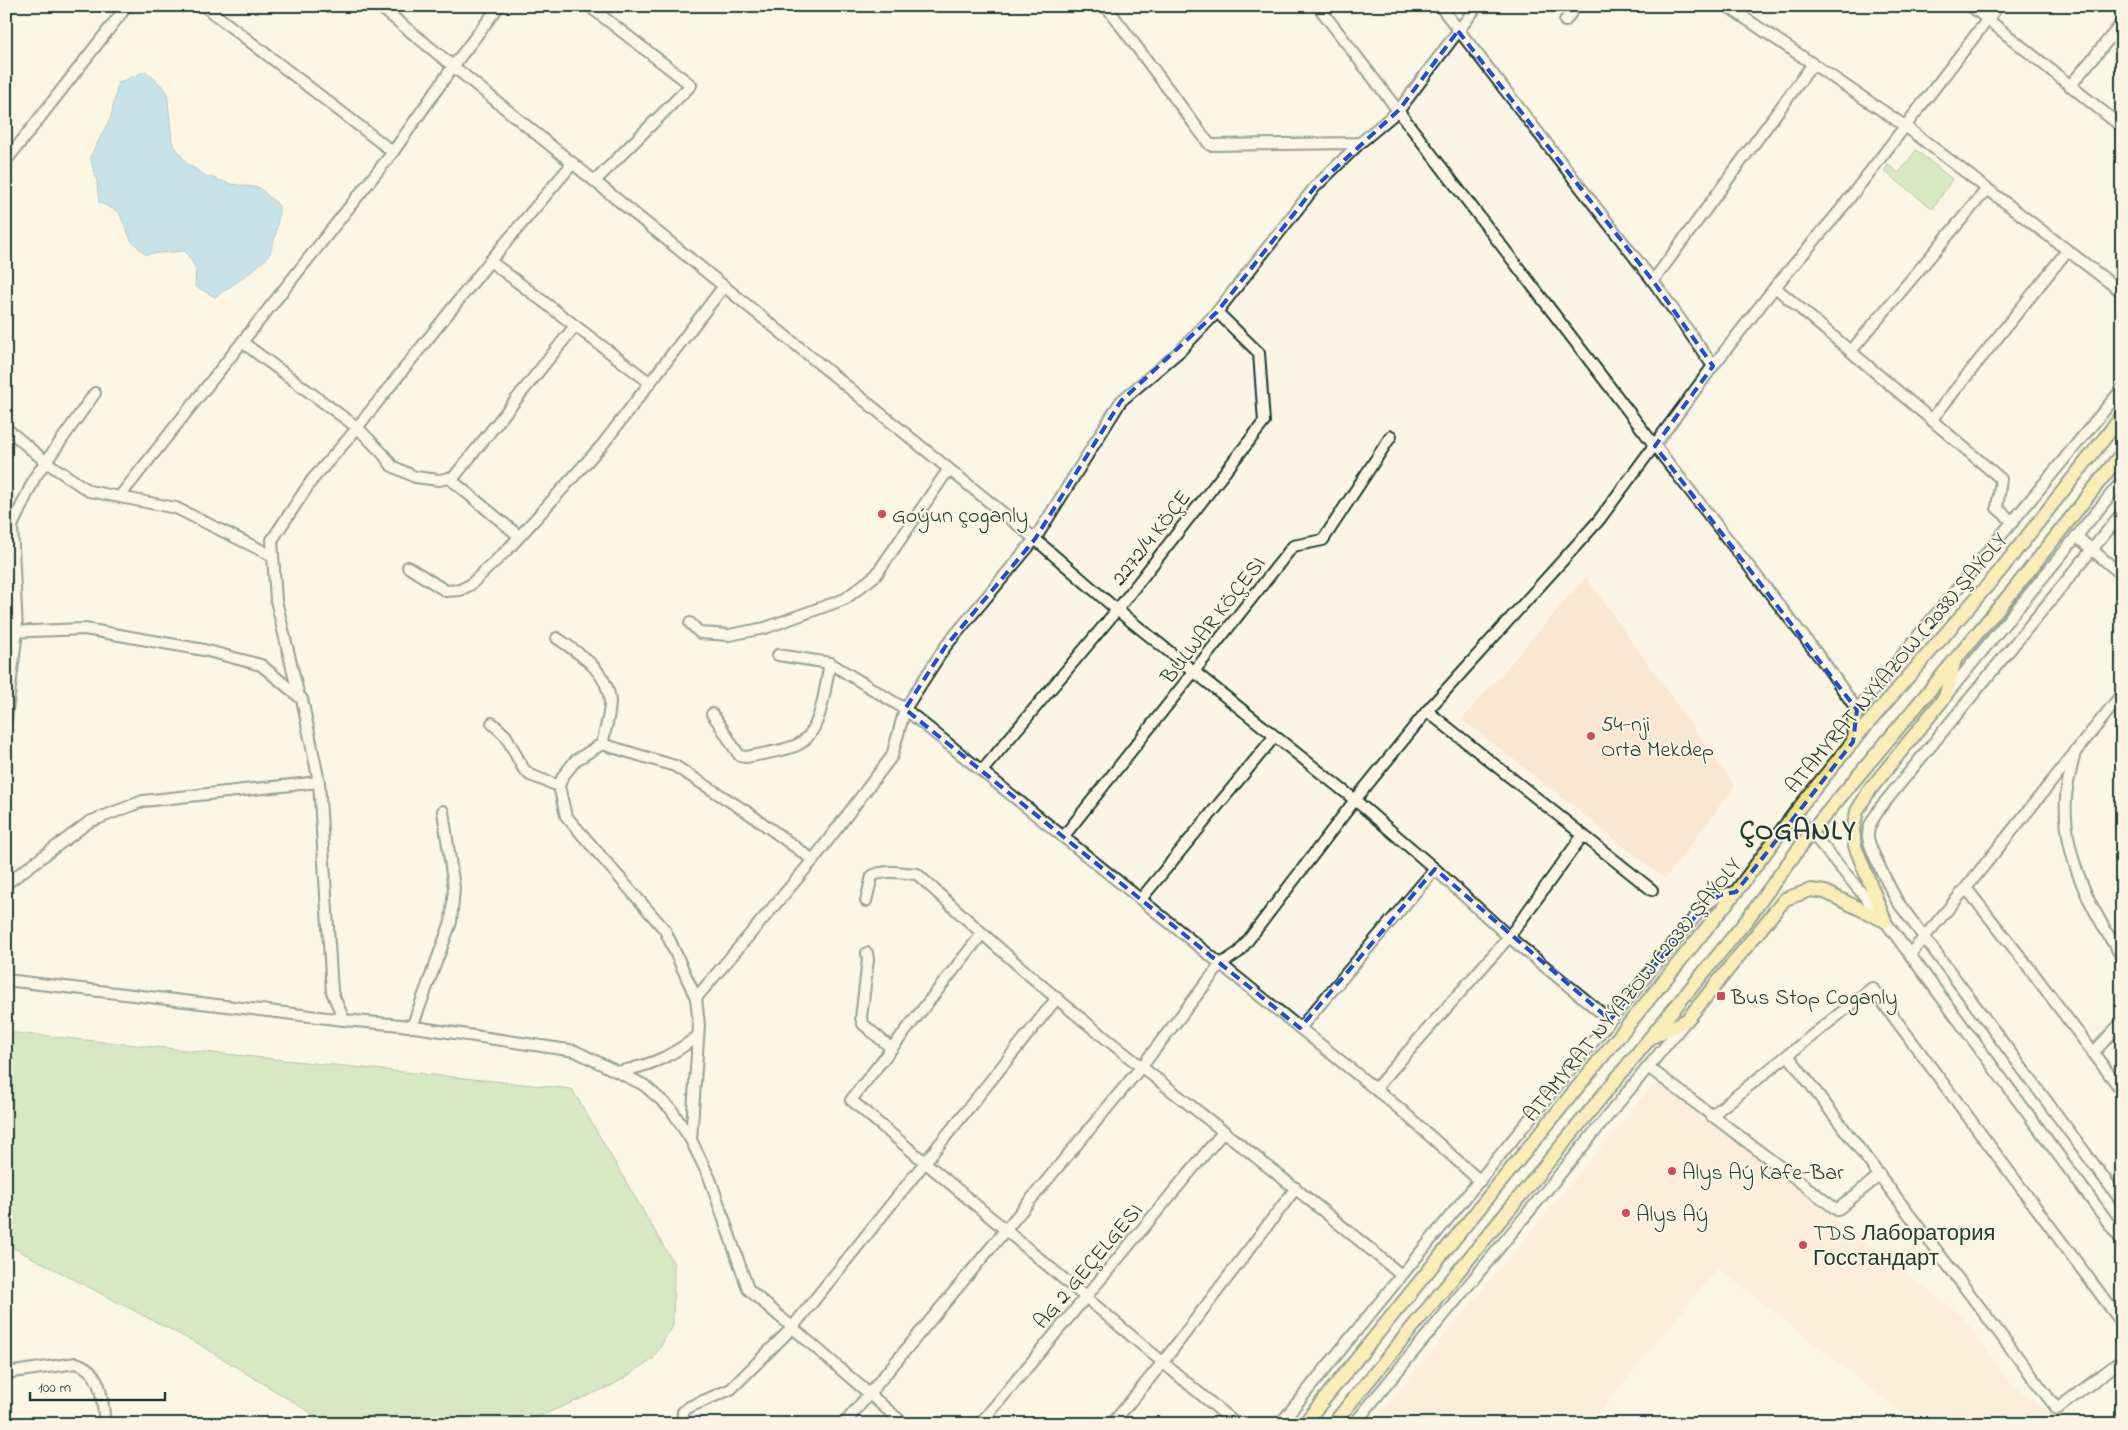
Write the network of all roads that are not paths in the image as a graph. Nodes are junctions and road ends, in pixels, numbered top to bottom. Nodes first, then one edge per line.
1 (127, 6) edge
2 (204, 6) edge
3 (380, 6) edge
4 (499, 6) edge
5 (589, 6) edge
6 (1106, 6) edge
7 (1318, 6) edge
8 (1440, 6) edge
9 (1478, 6) edge
10 (1576, 6) edge
11 (1727, 6) edge
12 (1971, 6) edge
13 (1998, 6) edge
14 (1987, 19) junction
15 (1565, 21) dead end
16 (2122, 23) edge
17 (1458, 32) junction
18 (454, 65) junction
19 (1812, 65) junction
20 (2070, 86) junction
21 (1399, 110) junction
22 (1905, 126) junction
23 (2122, 127) edge
24 (1360, 143) junction
25 (393, 152) junction
26 (6, 161) edge
27 (573, 163) junction
28 (595, 181) junction
29 (1987, 189) junction
30 (2067, 251) junction
31 (490, 261) junction
32 (1653, 281) junction
33 (724, 286) junction
34 (1774, 287) junction
35 (2122, 292) edge
36 (1217, 312) junction
37 (575, 326) junction
38 (242, 342) junction
39 (1851, 351) junction
40 (1713, 366) junction
41 (649, 382) junction
42 (2122, 389) edge
43 (94, 393) dead end
44 (2122, 416) edge
45 (1932, 419) junction
46 (6, 428) edge
47 (358, 428) junction
48 (1391, 436) dead end
49 (1655, 446) junction
50 (2122, 452) edge
51 (46, 462) junction
52 (948, 470) junction
53 (449, 478) junction
54 (2122, 480) edge
55 (120, 496) junction
56 (2122, 513) edge
57 (2013, 522) junction
58 (520, 536) junction
59 (2076, 536) junction
60 (1035, 539) junction
61 (2091, 551) junction
62 (273, 556) junction
63 (408, 566) dead end
64 (2122, 575) edge
65 (1117, 610) junction
66 (690, 623) dead end
67 (17, 631) junction
68 (6, 632) edge
69 (557, 638) dead end
70 (778, 655) dead end
71 (1956, 659) junction
72 (830, 663) junction
73 (1194, 672) junction
74 (2122, 694) edge
75 (299, 697) junction
76 (1945, 697) junction
77 (905, 709) junction
78 (1857, 710) junction
79 (1427, 711) junction
80 (712, 714) dead end
81 (6, 719) edge
82 (492, 723) dead end
83 (1274, 737) junction
84 (1853, 742) junction
85 (602, 744) junction
86 (1904, 747) junction
87 (2076, 750) junction
88 (1863, 770) junction
89 (982, 771) junction
90 (319, 782) junction
91 (559, 786) junction
92 (1355, 800) junction
93 (443, 811) dead end
94 (1794, 814) junction
95 (1812, 832) junction
96 (1583, 835) junction
97 (1064, 836) junction
98 (813, 860) junction
99 (1435, 869) junction
100 (6, 884) edge
101 (1966, 888) junction
102 (1652, 890) dead end
103 (1736, 892) junction
104 (1141, 899) junction
105 (866, 900) dead end
106 (1746, 921) junction
107 (1885, 921) junction
108 (982, 934) junction
109 (1509, 937) junction
110 (1924, 939) junction
111 (867, 953) dead end
112 (1910, 954) junction
113 (1740, 955) junction
114 (2122, 957) edge
115 (1221, 964) junction
116 (6, 980) edge
117 (696, 998) junction
118 (1057, 998) junction
119 (344, 1020) junction
120 (1610, 1020) junction
121 (1687, 1020) junction
122 (2122, 1022) edge
123 (412, 1027) junction
124 (1300, 1028) junction
125 (698, 1036) junction
126 (1647, 1040) junction
127 (891, 1048) junction
128 (2093, 1053) junction
129 (1788, 1054) junction
130 (1142, 1066) junction
131 (1648, 1067) junction
132 (618, 1072) junction
133 (1375, 1089) junction
134 (2122, 1090) edge
135 (1711, 1116) junction
136 (1224, 1131) junction
137 (691, 1140) junction
138 (925, 1162) junction
139 (1880, 1175) junction
140 (1480, 1181) junction
141 (1296, 1188) junction
142 (2122, 1202) edge
143 (1006, 1230) junction
144 (2122, 1241) edge
145 (1401, 1275) junction
146 (1085, 1296) junction
147 (2122, 1323) edge
148 (792, 1329) junction
149 (2122, 1360) edge
150 (1163, 1362) junction
151 (6, 1373) edge
152 (869, 1395) junction
153 (105, 1424) edge
154 (682, 1424) edge
155 (844, 1424) edge
156 (904, 1424) edge
157 (980, 1424) edge
158 (1112, 1424) edge
159 (1236, 1424) edge
160 (1280, 1424) edge
161 (1304, 1424) edge
162 (1333, 1424) edge
163 (1354, 1424) edge

1 - 26 street
2 - 25 street
3 - 18 street
4 - 18 street
5 - 28 street
6 - 24 street
7 - 21 street
8 - 17 street
9 - 17 street
10 - 15 street
11 - 19 street
12 - 14 street
13 - 14 street
14 - 20 street
14 - 22 street
16 - 20 street
17 - 21 street
17 - 32 street
18 - 25 street
18 - 27 street
19 - 22 street
19 - 32 street
20 - 23 street
21 - 24 street
21 - 49 street
22 - 29 street
22 - 34 street
24 - 36 street
25 - 38 street
27 - 28 street
27 - 31 street
28 - 33 street
29 - 30 street
29 - 39 street
30 - 35 street
30 - 45 street
31 - 37 street
31 - 47 street
32 - 40 street
33 - 41 street
33 - 52 street
34 - 39 street
34 - 40 street
36 - 60 street
36 - 65 street, 2272/4 KÖÇE
37 - 41 street
37 - 53 street
38 - 47 street
38 - 55 street
39 - 45 street
40 - 49 street
41 - 58 street
42 - 57 street
43 - 51 street
44 - 84 main road, ATAMYRAT NYÝAZOW (2038) ŞAÝOLY
45 - 57 street
46 - 51 street
47 - 53 street
47 - 62 street
48 - 73 street, BULWAR KÖÇESI
49 - 78 street
49 - 79 street
50 - 71 main road, ATAMYRAT NYÝAZOW (2038) ŞAÝOLY
51 - 55 street
51 - 67 street
52 - 60 street
52 - 66 street
53 - 58 street
54 - 59 street
55 - 62 street
56 - 61 street
57 - 78 street
58 - 63 street
59 - 61 street
59 - 76 street
60 - 65 street
60 - 77 street
61 - 64 street
61 - 110 street
62 - 75 street
65 - 73 street
65 - 89 street, 2272/4 KÖÇE
67 - 68 street
67 - 75 street
67 - 81 street
69 - 85 street
70 - 72 street
71 - 76 main road
71 - 88 main road, ATAMYRAT NYÝAZOW (2038) ŞAÝOLY
72 - 77 street
72 - 80 street
73 - 83 street
73 - 97 street, BULWAR KÖÇESI
74 - 87 street
75 - 90 street
76 - 86 main road
77 - 89 street
77 - 98 street
78 - 84 main road
79 - 92 street
79 - 96 street
82 - 91 street
83 - 92 street
83 - 104 street
84 - 94 main road, ATAMYRAT NYÝAZOW (2038) ŞAÝOLY
85 - 91 street
85 - 98 street
86 - 88 main road
86 - 107 main road
87 - 101 street
87 - 114 street
88 - 95 main road, ATAMYRAT NYÝAZOW (2038) ŞAÝOLY
89 - 97 street
90 - 100 street
90 - 119 street
91 - 117 street
92 - 99 street
92 - 115 street
93 - 123 street
94 - 95 street
94 - 103 main road, ATAMYRAT NYÝAZOW (2038) ŞAÝOLY
95 - 106 main road, ATAMYRAT NYÝAZOW (2038) ŞAÝOLY
95 - 107 street
96 - 102 street
96 - 109 street
97 - 104 street
98 - 117 street
99 - 109 street
99 - 124 street
101 - 110 street
101 - 128 street
103 - 120 street
103 - 161 main road, ATAMYRAT NYÝAZOW (2038) ŞAÝOLY
104 - 115 street
105 - 108 street
106 - 113 main road
106 - 126 main road, ATAMYRAT NYÝAZOW (2038) ŞAÝOLY
107 - 112 street
107 - 113 main road
108 - 118 street
108 - 127 street
109 - 120 street
109 - 133 street
110 - 112 street
110 - 142 street
111 - 127 street
112 - 144 street
113 - 121 main road
115 - 124 street
115 - 130 street
116 - 119 street
117 - 125 street
118 - 130 street
118 - 138 street
119 - 123 street
120 - 140 street
121 - 126 main road
121 - 131 street
122 - 128 street
123 - 132 street
124 - 133 street
125 - 132 street
125 - 137 street
126 - 162 main road, ATAMYRAT NYÝAZOW (2038) ŞAÝOLY
127 - 138 street
128 - 134 street
129 - 135 street
129 - 139 street
129 - 147 street
130 - 136 street
130 - 143 street
131 - 135 street
131 - 163 street
132 - 137 street
133 - 140 street
135 - 139 street
136 - 141 street
136 - 146 street, AG 2 GEÇELGESI
137 - 148 street
138 - 143 street
138 - 148 street
139 - 149 street
140 - 145 street
141 - 145 street
141 - 150 street
143 - 146 street
143 - 152 street
145 - 160 street
146 - 150 street
146 - 157 street, AG 2 GEÇELGESI
148 - 152 street
148 - 154 street
150 - 158 street
150 - 159 street
151 - 153 street
152 - 155 street
152 - 156 street

